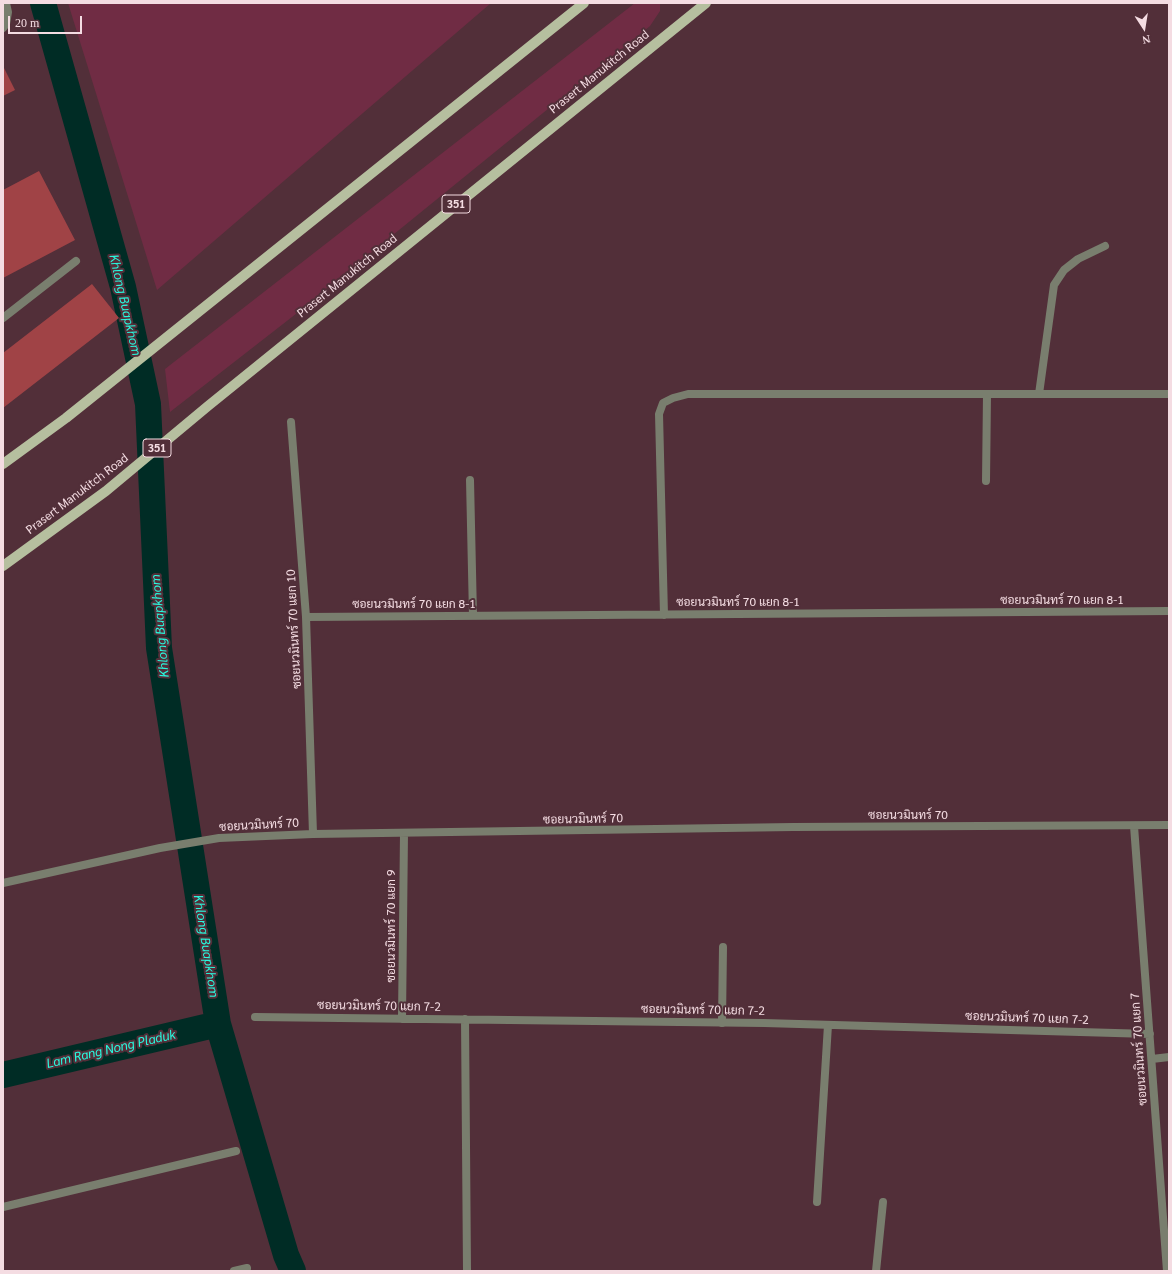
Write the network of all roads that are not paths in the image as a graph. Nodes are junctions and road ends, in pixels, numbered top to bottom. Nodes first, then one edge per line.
1 (6, 3) edge
2 (584, 3) edge
3 (706, 3) edge
4 (3, 28) edge
5 (1105, 246) dead end
6 (76, 261) dead end
7 (3, 318) edge
8 (987, 394) junction
9 (1039, 394) junction
10 (1169, 394) edge
11 (291, 422) dead end
12 (3, 464) edge
13 (470, 480) dead end
14 (986, 481) dead end
15 (3, 566) edge
16 (1169, 611) edge
17 (664, 615) junction
18 (473, 616) junction
19 (306, 617) junction
20 (1169, 825) edge
21 (1134, 826) junction
22 (404, 833) junction
23 (313, 834) junction
24 (3, 883) edge
25 (724, 947) dead end
26 (255, 1016) dead end
27 (402, 1019) junction
28 (465, 1019) junction
29 (722, 1022) junction
30 (828, 1025) junction
31 (1150, 1034) junction
32 (1169, 1057) edge
33 (1152, 1059) junction
34 (236, 1151) dead end
35 (817, 1202) dead end
36 (883, 1202) dead end
37 (3, 1207) edge
38 (247, 1268) dead end
39 (234, 1271) edge
40 (466, 1271) edge
41 (876, 1271) edge
42 (1167, 1271) edge

1 - 4 street
2 - 12 main road
3 - 15 main road, Prasert Manukitch Road / 351
5 - 9 street
6 - 7 street
8 - 9 street
8 - 14 street
8 - 17 street
9 - 10 street
11 - 19 street, ซอยนวมินทร์ 70 แยก 10
13 - 18 street
16 - 17 street, ซอยนวมินทร์ 70 แยก 8-1
17 - 18 street, ซอยนวมินทร์ 70 แยก 8-1
18 - 19 street, ซอยนวมินทร์ 70 แยก 8-1
19 - 23 street, ซอยนวมินทร์ 70 แยก 10
20 - 21 street, ซอยนวมินทร์ 70
21 - 22 street, ซอยนวมินทร์ 70
21 - 31 street, ซอยนวมินทร์ 70 แยก 7
22 - 23 street, ซอยนวมินทร์ 70
22 - 27 street, ซอยนวมินทร์ 70 แยก 9
23 - 24 street, ซอยนวมินทร์ 70
25 - 29 street
26 - 27 street, ซอยนวมินทร์ 70 แยก 7-2
27 - 28 street, ซอยนวมินทร์ 70 แยก 7-2
28 - 29 street, ซอยนวมินทร์ 70 แยก 7-2
28 - 40 street
29 - 30 street, ซอยนวมินทร์ 70 แยก 7-2
30 - 31 street, ซอยนวมินทร์ 70 แยก 7-2
30 - 35 street
31 - 33 street, ซอยนวมินทร์ 70 แยก 7
32 - 33 street
33 - 42 street, ซอยนวมินทร์ 70 แยก 7
34 - 37 street
36 - 41 street
38 - 39 street

